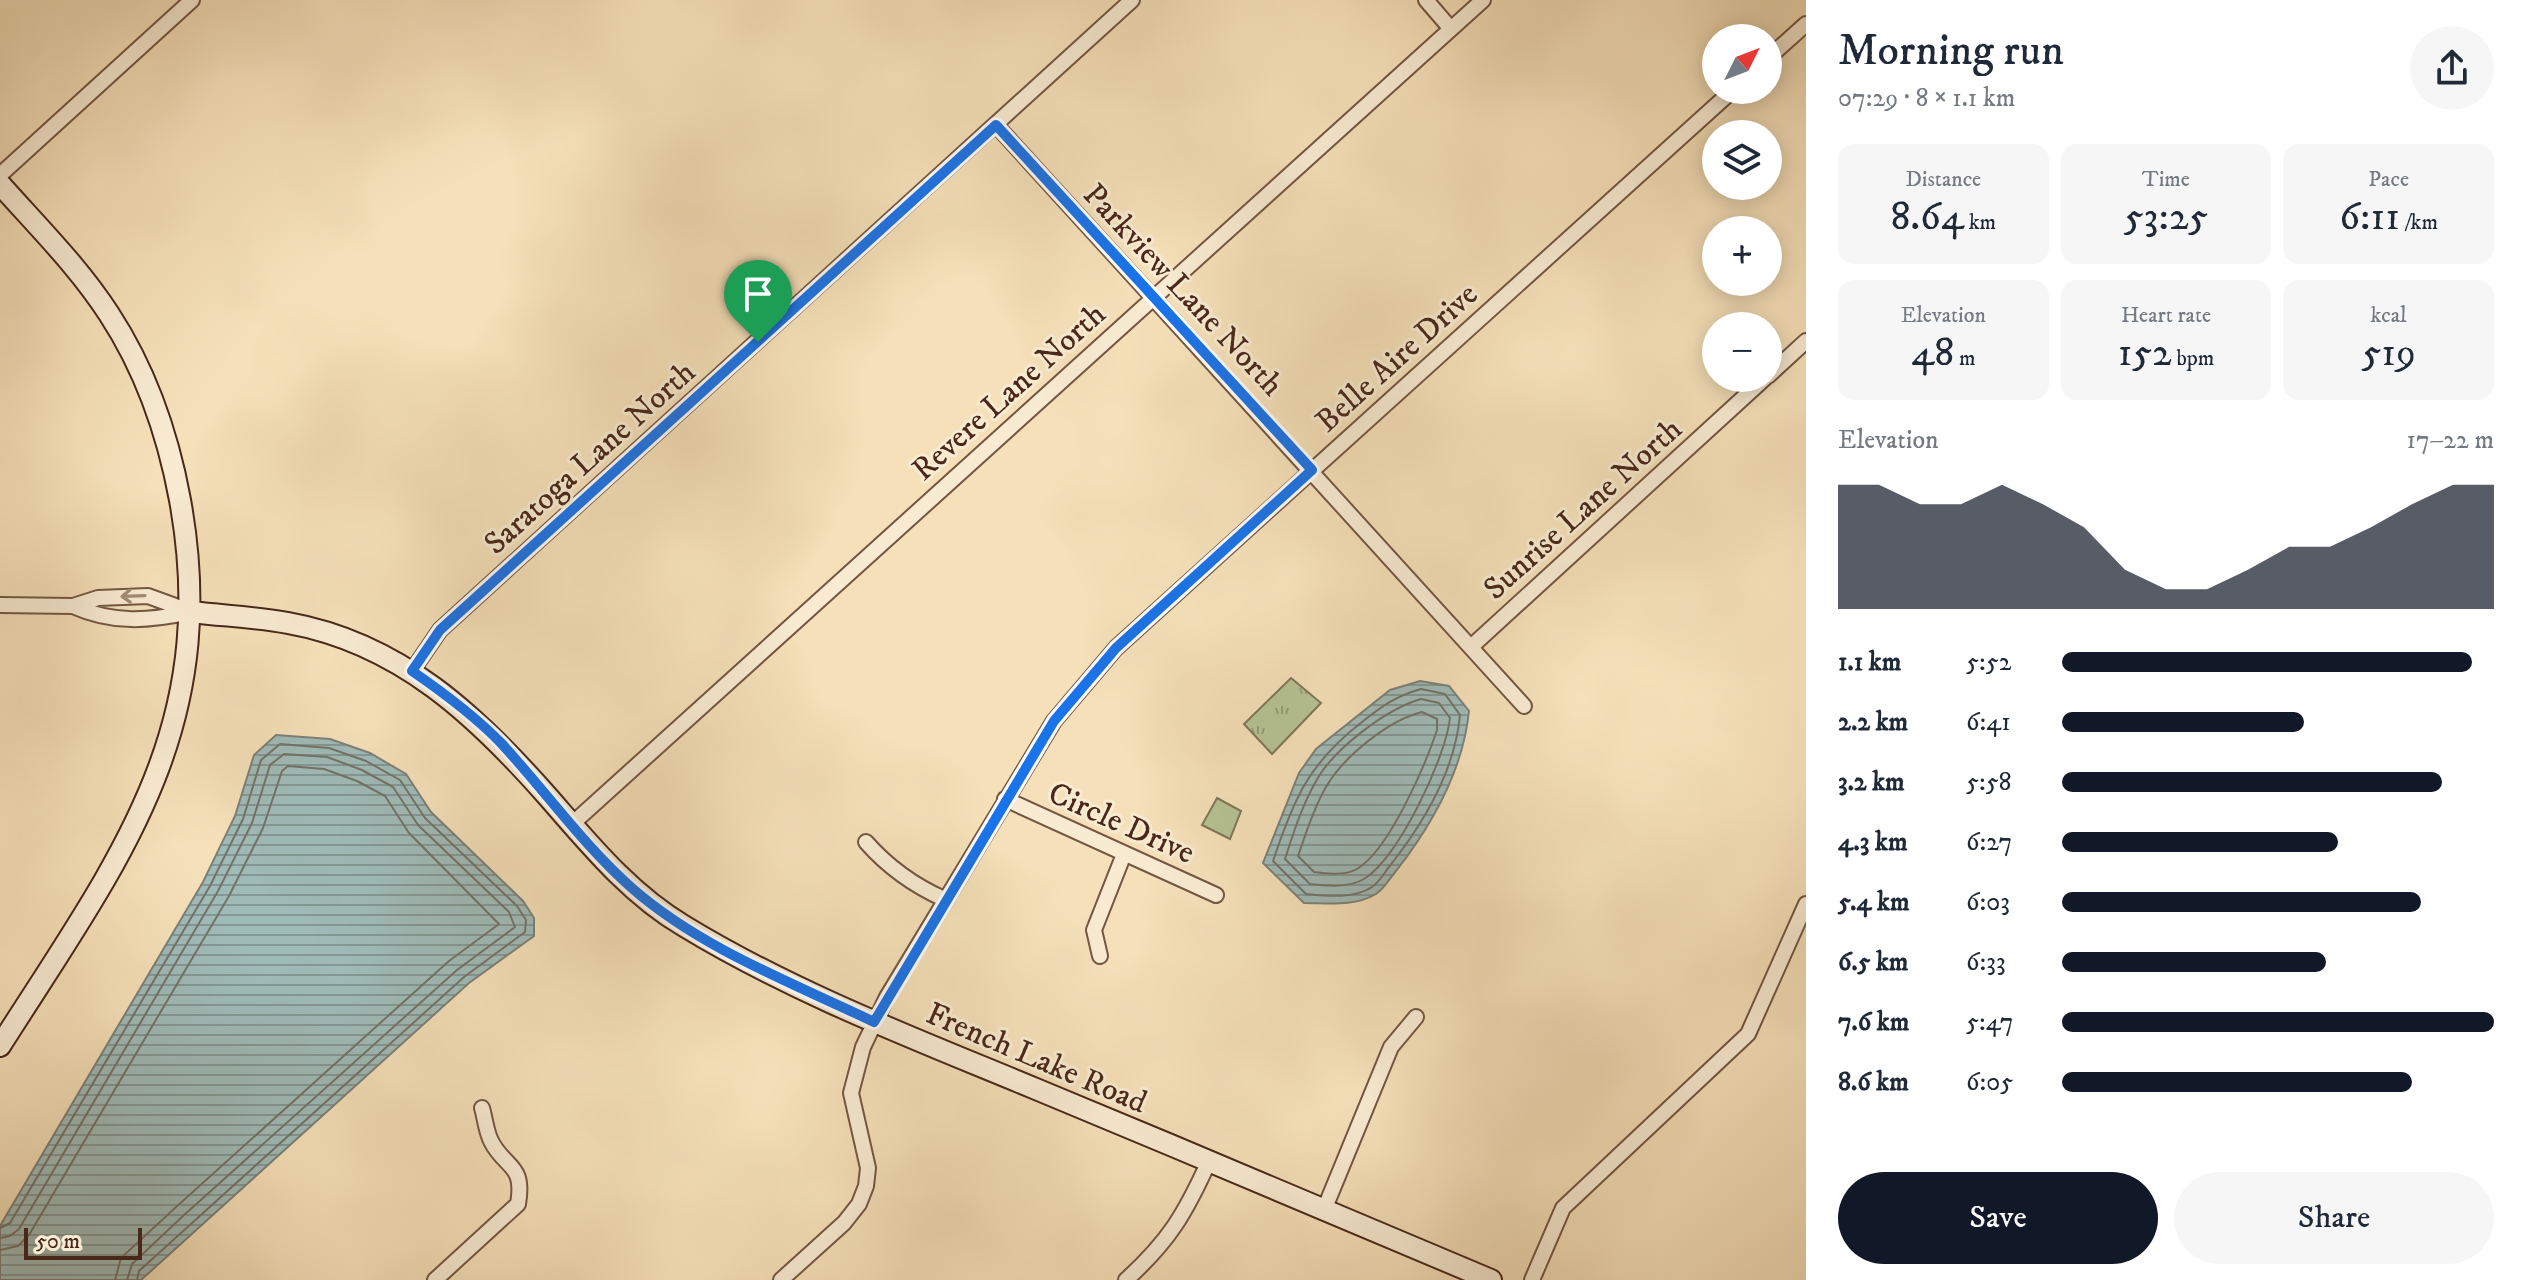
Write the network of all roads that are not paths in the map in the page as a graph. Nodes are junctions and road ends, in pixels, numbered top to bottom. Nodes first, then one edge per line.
1 (192, 0) edge
2 (1132, 0) edge
3 (1426, 0) edge
4 (1483, 0) edge
5 (1806, 24) edge
6 (1451, 29) junction
7 (1782, 45) edge
8 (1717, 104) edge
9 (996, 125) junction
10 (0, 175) edge
11 (0, 184) edge
12 (1153, 297) junction
13 (1806, 341) edge
14 (1782, 363) edge
15 (1751, 392) edge
16 (1312, 470) junction
17 (0, 605) edge
18 (73, 606) junction
19 (192, 612) junction
20 (1472, 646) junction
21 (412, 671) junction
22 (1524, 706) dead end
23 (1005, 799) junction
24 (572, 824) junction
25 (866, 842) dead end
26 (1124, 854) junction
27 (1216, 895) dead end
28 (944, 899) junction
29 (1806, 904) edge
30 (1100, 956) dead end
31 (1416, 1017) dead end
32 (874, 1022) junction
33 (0, 1046) edge
34 (482, 1108) dead end
35 (1209, 1161) junction
36 (1324, 1210) junction
37 (1131, 1278) edge
38 (435, 1280) edge
39 (781, 1280) edge
40 (1491, 1280) edge
41 (1532, 1280) edge

1 - 10 street
2 - 9 street, Saratoga Lane North
3 - 6 street
4 - 6 street, Revere Lane North
5 - 7 street
6 - 12 street, Revere Lane North
8 - 16 street, Belle Aire Drive
9 - 12 street, Parkview Lane North
9 - 21 street, Saratoga Lane North
11 - 19 street
12 - 16 street, Parkview Lane North
12 - 24 street, Revere Lane North
13 - 14 street, Sunrise Lane North
15 - 20 street, Sunrise Lane North
16 - 20 street, Parkview Lane North
16 - 23 street, Belle Aire Drive
17 - 18 street
18 - 19 street
19 -> 18 street
19 - 21 street, French Lake Road
19 - 33 street
20 - 22 street, Parkview Lane North
21 - 24 street, French Lake Road
23 - 26 street, Circle Drive
23 - 28 street, Belle Aire Drive
24 - 32 street, French Lake Road
25 - 28 street
26 - 27 street, Circle Drive
26 - 30 street
28 - 32 street, Belle Aire Drive
29 - 41 street
31 - 36 street
32 - 35 street, French Lake Road
32 - 39 street, Belle Aire Drive
34 - 38 street
35 - 36 street, French Lake Road
35 - 37 street
36 - 40 street, French Lake Road

